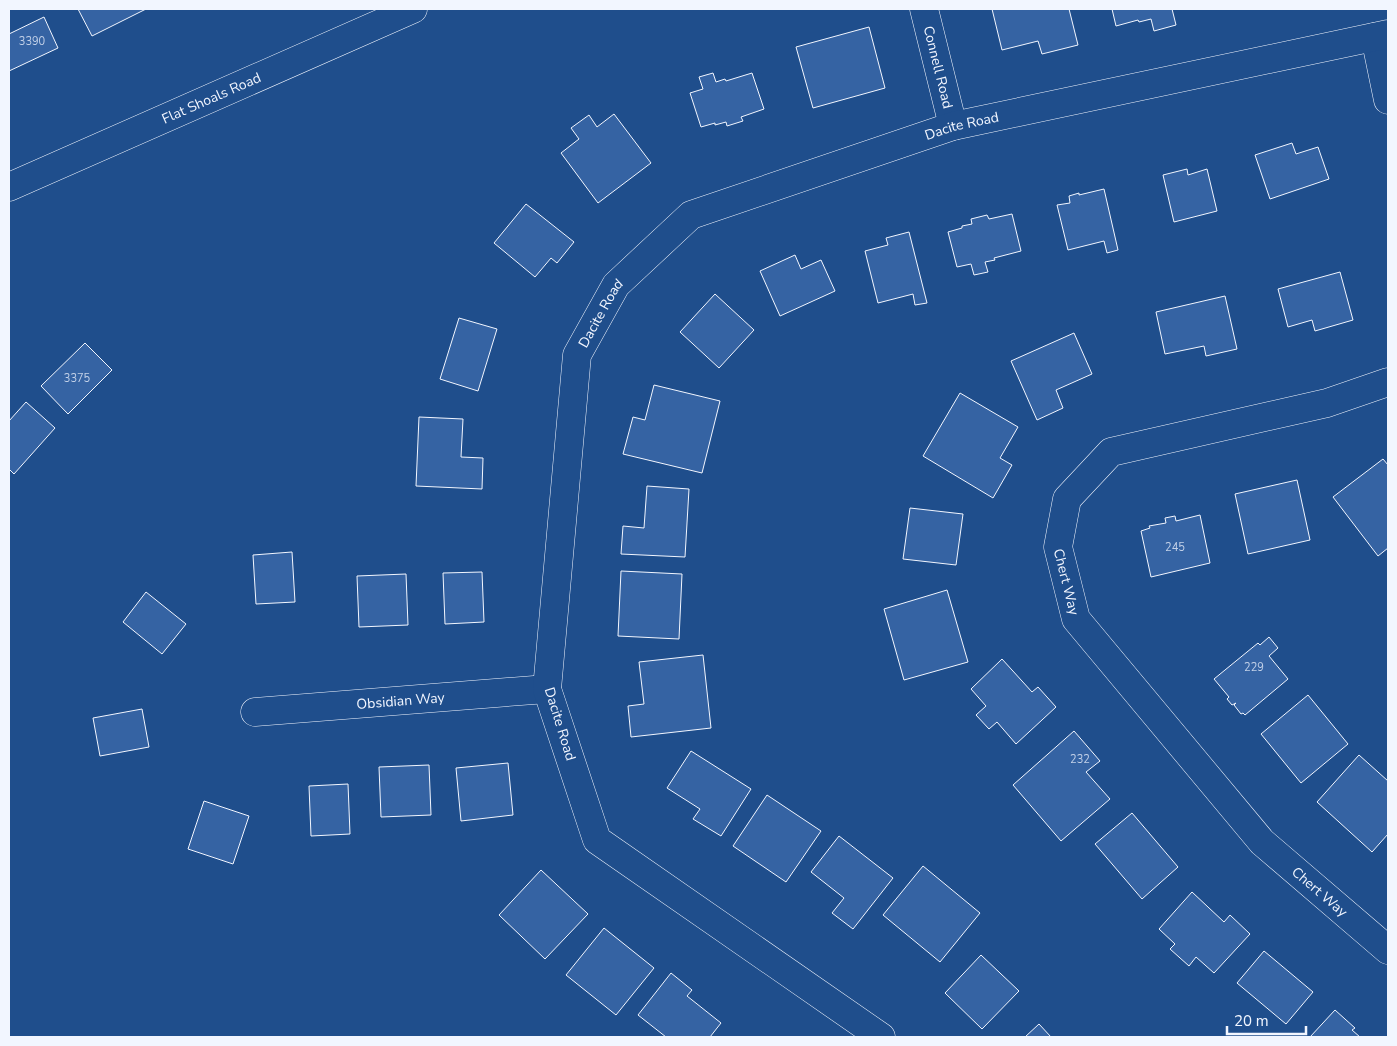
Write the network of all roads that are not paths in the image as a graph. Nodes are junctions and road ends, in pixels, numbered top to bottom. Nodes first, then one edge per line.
1 (413, 9) edge
2 (924, 9) edge
3 (1382, 35) edge
4 (1388, 100) edge
5 (953, 126) junction
6 (9, 187) edge
7 (1388, 382) edge
8 (547, 689) junction
9 (255, 712) dead end
10 (1388, 950) edge
11 (881, 1037) edge

1 - 6 street, Flat Shoals Road
2 - 5 street, Connell Road
3 - 4 street
3 - 5 street, Dacite Road
5 - 8 street, Dacite Road
7 - 10 street, Chert Way
8 - 9 street, Obsidian Way
8 - 11 street, Dacite Road

